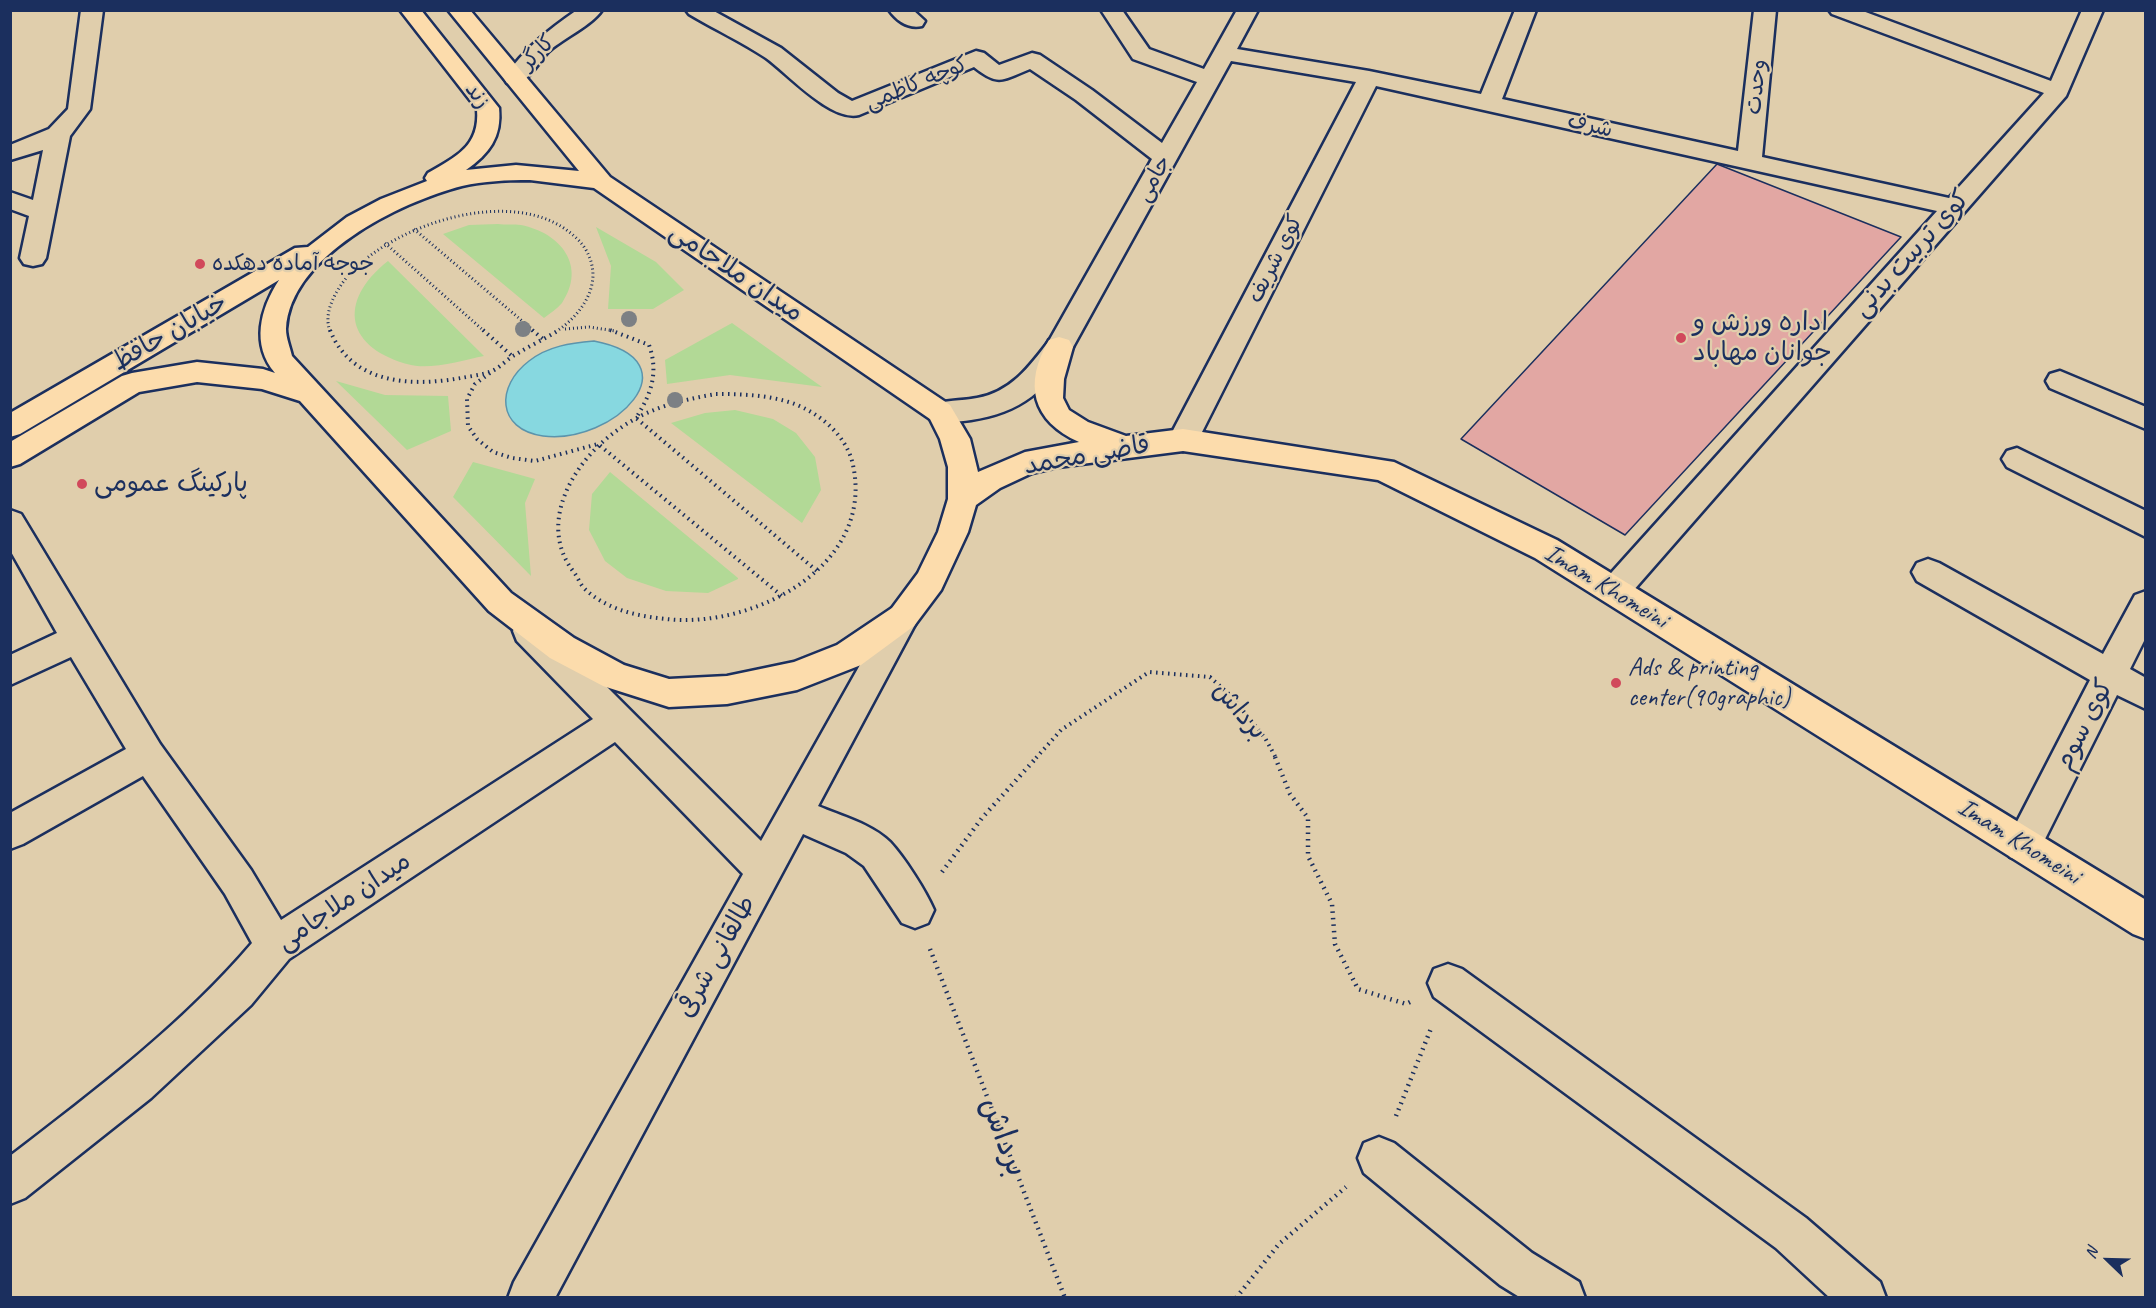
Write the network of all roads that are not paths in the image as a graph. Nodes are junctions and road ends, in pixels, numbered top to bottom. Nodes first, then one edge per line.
1 (92, 10) edge
2 (410, 10) edge
3 (459, 10) edge
4 (592, 10) edge
5 (696, 10) edge
6 (1111, 10) edge
7 (1248, 10) edge
8 (1526, 10) edge
9 (1765, 10) edge
10 (1839, 10) edge
11 (2093, 10) edge
12 (1224, 53) junction
13 (515, 78) junction
14 (1369, 78) junction
15 (1210, 79) junction
16 (2058, 91) junction
17 (1489, 103) junction
18 (58, 136) junction
19 (10, 153) edge
20 (1166, 158) junction
21 (1749, 163) junction
22 (601, 182) junction
23 (409, 195) junction
24 (10, 200) edge
25 (1954, 207) junction
26 (41, 212) junction
27 (329, 240) junction
28 (33, 258) dead end
29 (1059, 347) junction
30 (2060, 381) dead end
31 (309, 393) junction
32 (940, 411) junction
33 (2145, 420) edge
34 (10, 427) edge
35 (1183, 440) junction
36 (1123, 447) junction
37 (10, 456) edge
38 (2017, 459) dead end
39 (963, 499) junction
40 (10, 522) edge
41 (2145, 525) edge
42 (1928, 572) dead end
43 (1614, 591) junction
44 (500, 602) junction
45 (2145, 604) edge
46 (903, 617) junction
47 (77, 638) junction
48 (10, 671) edge
49 (2111, 675) junction
50 (2145, 695) edge
51 (618, 721) junction
52 (148, 755) junction
53 (795, 813) junction
54 (10, 832) edge
55 (2023, 845) junction
56 (764, 870) junction
57 (915, 910) road end
58 (2145, 921) edge
59 (274, 946) junction
60 (1448, 983) road end
61 (1379, 1158) road end
62 (10, 1183) edge
63 (530, 1298) edge
64 (1563, 1298) edge
65 (1864, 1298) edge

1 - 18 street
2 - 23 main road, زند
3 - 13 main road, زند
4 - 13 street, کارگر
5 - 20 street, کوچه کاظمی
6 - 15 street
7 - 12 street, جامی
8 - 17 street
9 - 21 street, وحدت
10 - 16 street
11 - 16 street, کوی تربیت بدنی
12 - 14 street, شرف
12 - 15 street, جامی
13 - 22 main road, زند
14 - 17 street, شرف
14 - 35 street, کوی شریف
15 - 20 street, جامی
16 - 25 street, کوی تربیت بدنی
17 - 21 street, شرف
18 - 19 street
18 - 26 street
20 - 29 street, جامی
21 - 25 street, شرف
22 - 23 main road, میدان ملاجامی
22 - 32 main road, میدان ملاجامی
23 - 27 main road, میدان ملاجامی
24 - 26 street
25 - 43 street, کوی تربیت بدنی
26 - 28 street
27 - 31 main road, میدان ملاجامی
27 - 34 main road, خیابان حافظ
29 - 32 street, جامی
29 - 36 main road
30 - 33 street
31 - 37 main road, خیابان حافظ
31 - 44 main road, میدان ملاجامی
32 - 39 main road, میدان ملاجامی
35 - 36 main road, قاضی محمد
35 - 43 main road, Imam Khomeini
36 - 39 main road, قاضی محمد
38 - 41 street
39 - 46 main road, میدان ملاجامی
40 - 47 street
42 - 49 street
43 - 55 main road, Imam Khomeini
44 - 46 main road, میدان ملاجامی
44 - 51 street, میدان ملاجامی
45 - 49 street, کوی سوم
46 - 53 street, طالقانی شرقی
47 - 48 street
47 - 52 street
49 - 50 street
49 - 55 street, کوی سوم
51 - 56 street, میدان ملاجامی
51 - 59 street, میدان ملاجامی
52 - 54 street
52 - 59 street
53 - 56 street, طالقانی شرقی
53 - 57 street
55 - 58 main road, Imam Khomeini
56 - 63 street, طالقانی شرقی
59 - 62 street, میدان ملاجامی
60 - 65 street
61 - 64 street

